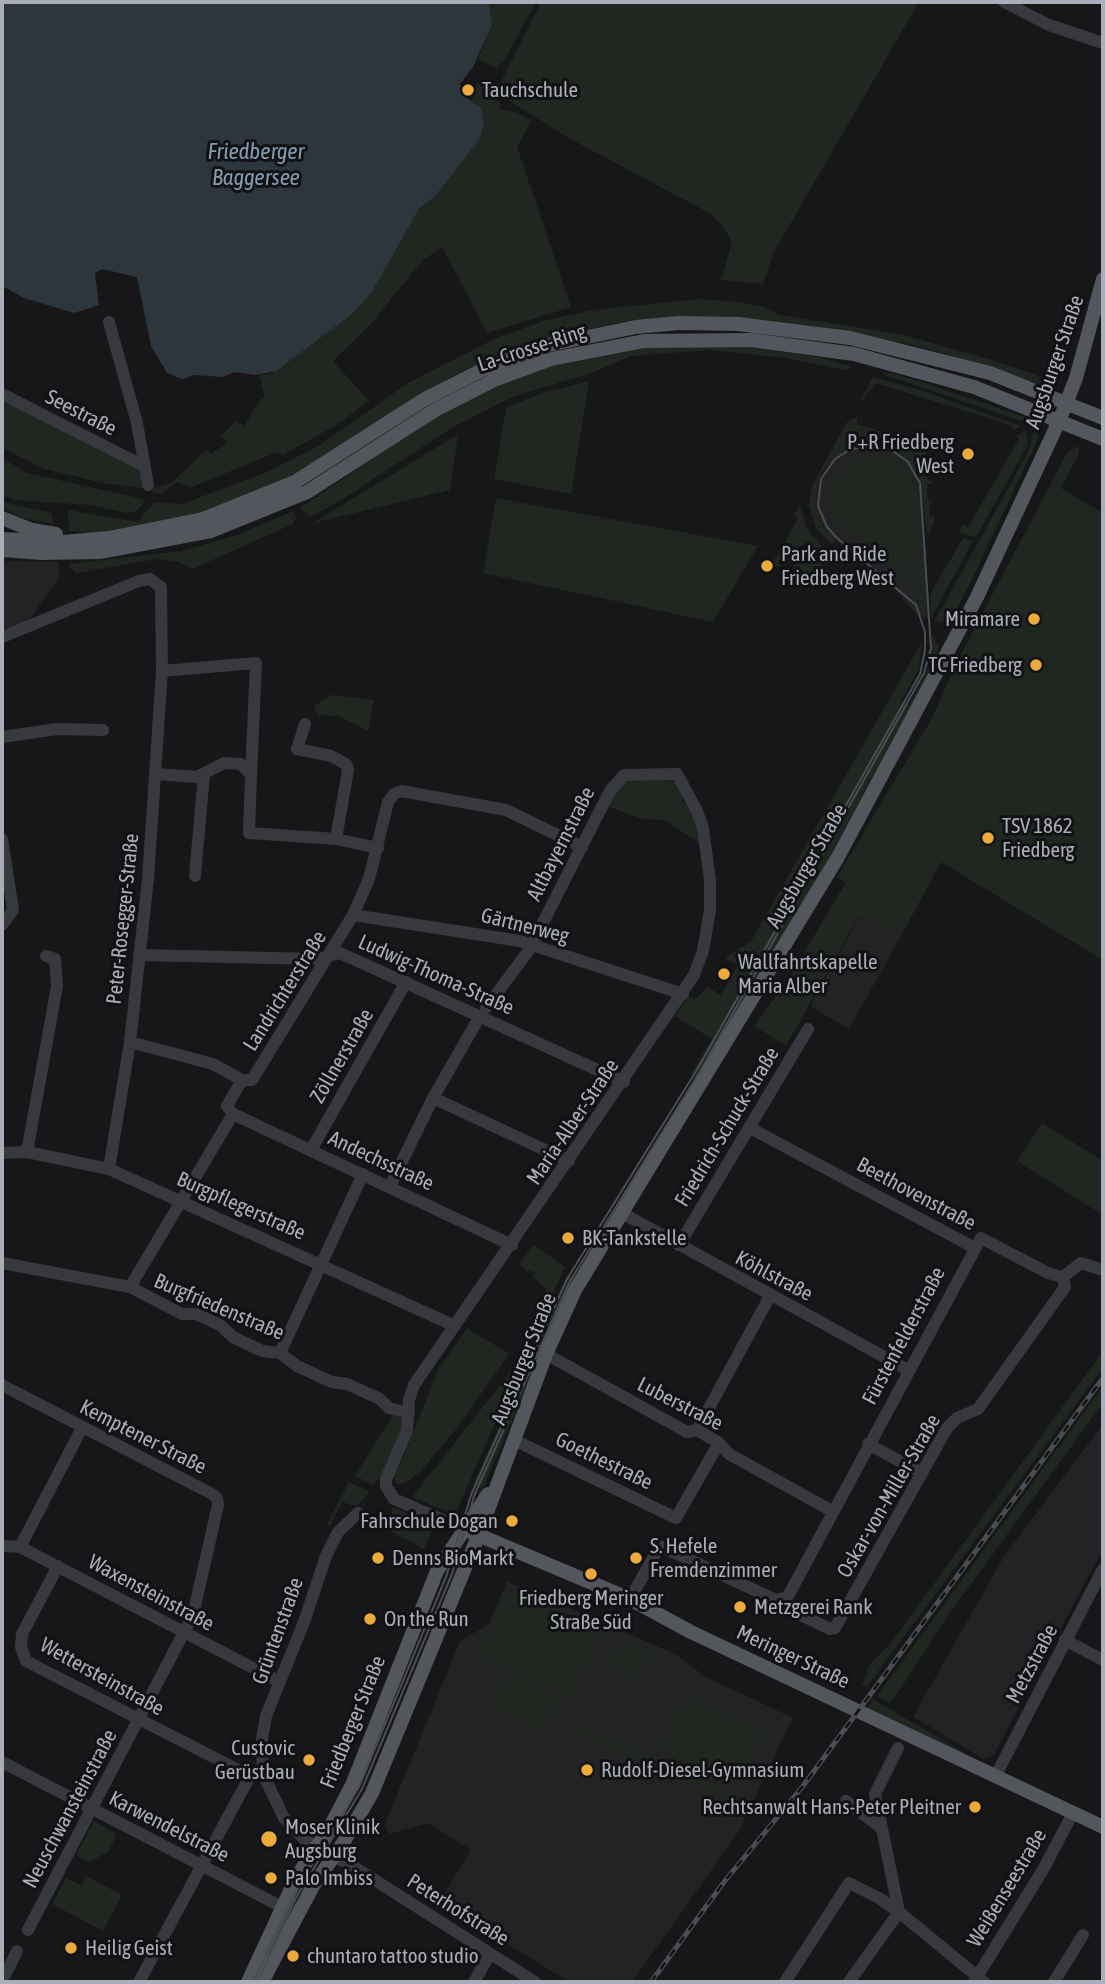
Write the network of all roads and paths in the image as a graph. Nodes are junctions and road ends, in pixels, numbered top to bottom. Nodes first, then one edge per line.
1 (1004, 2) edge
2 (1084, 37) junction
3 (1103, 37) edge
4 (1103, 43) edge
5 (1103, 279) edge
6 (109, 322) dead end
7 (2, 394) edge
8 (1067, 401) junction
9 (1103, 418) edge
10 (1060, 419) junction
11 (1103, 439) edge
12 (144, 466) junction
13 (148, 485) dead end
14 (2, 518) edge
15 (2, 539) edge
16 (85, 539) junction
17 (2, 550) edge
18 (2, 637) edge
19 (162, 671) junction
20 (305, 724) dead end
21 (103, 730) dead end
22 (2, 737) edge
23 (672, 771) joint
24 (157, 774) junction
25 (204, 774) junction
26 (251, 775) junction
27 (2, 839) edge
28 (336, 839) junction
29 (582, 847) junction
30 (378, 848) junction
31 (195, 876) dead end
32 (353, 915) junction
33 (2, 925) edge
34 (532, 944) junction
35 (332, 954) junction
36 (139, 955) junction
37 (46, 956) dead end
38 (406, 982) junction
39 (683, 994) junction
40 (483, 1012) junction
41 (808, 1029) dead end
42 (130, 1042) junction
43 (242, 1080) junction
44 (624, 1082) junction
45 (433, 1098) junction
46 (233, 1114) junction
47 (750, 1128) junction
48 (311, 1150) junction
49 (27, 1152) junction
50 (2, 1153) edge
51 (569, 1161) junction
52 (109, 1169) junction
53 (363, 1174) junction
54 (390, 1186) junction
55 (180, 1199) junction
56 (622, 1213) junction
57 (512, 1245) junction
58 (679, 1245) junction
59 (973, 1247) junction
60 (2, 1263) edge
61 (322, 1264) junction
62 (1103, 1270) edge
63 (1063, 1277) junction
64 (130, 1287) junction
65 (770, 1296) junction
66 (455, 1326) junction
67 (280, 1353) junction
68 (546, 1354) junction
69 (908, 1370) junction
70 (2, 1385) edge
71 (409, 1413) junction
72 (82, 1428) junction
73 (697, 1430) junction
74 (514, 1440) junction
75 (719, 1443) junction
76 (868, 1444) junction
77 (922, 1473) junction
78 (498, 1478) junction
79 (832, 1511) junction
80 (358, 1513) dead end
81 (464, 1529) junction
82 (479, 1534) junction
83 (2, 1546) edge
84 (20, 1546) junction
85 (58, 1566) junction
86 (1103, 1569) edge
87 (630, 1599) junction
88 (780, 1601) junction
89 (184, 1632) junction
90 (1065, 1640) junction
91 (1103, 1660) edge
92 (281, 1682) junction
93 (138, 1719) junction
94 (898, 1748) dead end
95 (2, 1762) edge
96 (257, 1775) junction
97 (995, 1777) junction
98 (846, 1801) dead end
99 (92, 1809) junction
100 (1073, 1813) junction
101 (880, 1827) junction
102 (1103, 1827) edge
103 (324, 1851) junction
104 (202, 1866) junction
105 (282, 1907) junction
106 (899, 1912) junction
107 (29, 1930) dead end
108 (1083, 1935) dead end
109 (17, 1951) dead end
110 (490, 1954) junction
111 (2, 1981) edge
112 (978, 1981) edge
113 (139, 1982) edge
114 (248, 1982) edge
115 (262, 1982) edge
116 (474, 1982) edge
117 (535, 1982) edge
118 (785, 1982) edge
119 (849, 1982) edge
120 (1054, 1982) edge

1 - 2 street
2 - 3 street
2 - 4 street
5 - 8 main road, Augsburger Straße
6 - 12 street, Seestraße
7 - 12 street, Seestraße
8 - 9 main road, La-Crosse-Ring
8 - 10 main road, Augsburger Straße
8 - 16 main road, La-Crosse-Ring
10 - 11 main road, La-Crosse-Ring
10 - 17 main road, La-Crosse-Ring
10 - 56 main road, Augsburger Straße
12 - 13 street, Seestraße
14 - 16 main road
15 - 16 main road
18 - 19 street, Peter-Rosegger-Straße
19 - 24 street, Peter-Rosegger-Straße
19 - 26 street
20 - 28 street
21 - 22 street
23 - 29 street, Altbayernstraße
23 - 39 street, Maria-Alber-Straße
24 - 25 street
24 - 36 street, Peter-Rosegger-Straße
25 - 26 street
25 - 31 street
26 - 28 street
27 - 33 street
28 - 30 street
29 - 30 street, Landrichterstraße
29 - 34 street, Altbayernstraße
30 - 32 street, Landrichterstraße
32 - 34 street, Gärtnerweg
32 - 35 street, Landrichterstraße
34 - 39 street, Gärtnerweg
34 - 40 street, Altbayernstraße
35 - 36 street, Ludwig-Thoma-Straße
35 - 38 street, Ludwig-Thoma-Straße
35 - 43 street, Landrichterstraße
36 - 42 street, Peter-Rosegger-Straße
37 - 49 street
38 - 40 street, Ludwig-Thoma-Straße
38 - 48 street, Zöllnerstraße
39 - 44 street, Maria-Alber-Straße
40 - 44 street, Ludwig-Thoma-Straße
40 - 45 street, Altbayernstraße
41 - 47 street, Friedrich-Schuck-Straße
42 - 43 street
42 - 52 street, Peter-Rosegger-Straße
43 - 46 street, Landrichterstraße
44 - 51 street, Maria-Alber-Straße
45 - 51 street
45 - 54 street, Altbayernstraße
46 - 48 street, Andechsstraße
46 - 55 street, Landrichterstraße
47 - 58 street, Friedrich-Schuck-Straße
47 - 59 street, Beethovenstraße
48 - 53 street, Andechsstraße
49 - 50 street, Burgpflegerstraße
49 - 52 street, Burgpflegerstraße
51 - 57 street, Maria-Alber-Straße
52 - 55 street, Burgpflegerstraße
53 - 54 street, Andechsstraße
53 - 61 street
54 - 57 street, Andechsstraße
55 - 61 street, Burgpflegerstraße
55 - 64 street, Landrichterstraße
56 - 58 street, Köhlstraße
56 - 68 main road, Augsburger Straße
57 - 66 street, Maria-Alber-Straße
58 - 65 street, Köhlstraße
59 - 63 street, Beethovenstraße
59 - 69 street, Fürstenfelderstraße
60 - 64 street, Burgfriedenstraße
61 - 66 street, Burgpflegerstraße
61 - 67 street
62 - 63 street
63 - 77 street, Oskar-von-Miller-Straße
64 - 67 street, Burgfriedenstraße
65 - 69 street, Köhlstraße
65 - 73 street
66 - 71 street, Maria-Alber-Straße
67 - 71 street, Burgfriedenstraße
68 - 73 street, Luberstraße
68 - 74 main road, Augsburger Straße
69 - 76 street, Fürstenfelderstraße
70 - 72 street, Kemptener Straße
71 - 81 street, Maria-Alber-Straße
72 - 84 street
72 - 89 street, Kemptener Straße
73 - 75 street, Luberstraße
74 - 75 street, Goethestraße
74 - 78 main road, Augsburger Straße
75 - 79 street, Luberstraße
76 - 77 street
76 - 79 street, Fürstenfelderstraße
77 - 88 street, Oskar-von-Miller-Straße
78 - 81 main road, Friedberger Straße
78 - 82 main road, Augsburger Straße
79 - 88 street, Fürstenfelderstraße
80 - 92 street, Grüntenstraße
81 - 82 main road, Meringer Straße
81 - 103 main road, Friedberger Straße
82 - 87 main road, Meringer Straße
82 - 103 main road, Friedberger Straße
83 - 84 street, Waxensteinstraße
84 - 85 street, Waxensteinstraße
85 - 89 street, Waxensteinstraße
85 - 93 street, Wettersteinstraße
86 - 90 street, Metzstraße
87 - 88 street
87 - 97 main road, Meringer Straße
89 - 92 street, Waxensteinstraße
89 - 93 street, Neuschwansteinstraße
90 - 91 street
90 - 97 street, Metzstraße
92 - 96 street, Grüntenstraße
93 - 96 street, Wettersteinstraße
93 - 99 street, Neuschwansteinstraße
94 - 101 street
95 - 99 street, Karwendelstraße
96 - 103 street, Grüntenstraße
96 - 104 street, Grüntenstraße
97 - 100 main road, Meringer Straße
98 - 101 street
99 - 104 street, Karwendelstraße
99 - 107 street, Neuschwansteinstraße
100 - 102 main road, Meringer Straße
100 - 112 street, Weißenseestraße
101 - 106 street
103 - 105 main road, Friedberger Straße
103 - 110 street, Peterhofstraße
103 - 115 main road, Friedberger Straße
104 - 105 street, Karwendelstraße
104 - 113 street, Grüntenstraße
105 - 114 main road, Friedberger Straße
106 - 112 street
106 - 118 street
106 - 119 street
108 - 120 street
109 - 111 street
110 - 116 street
110 - 117 street, Peterhofstraße

